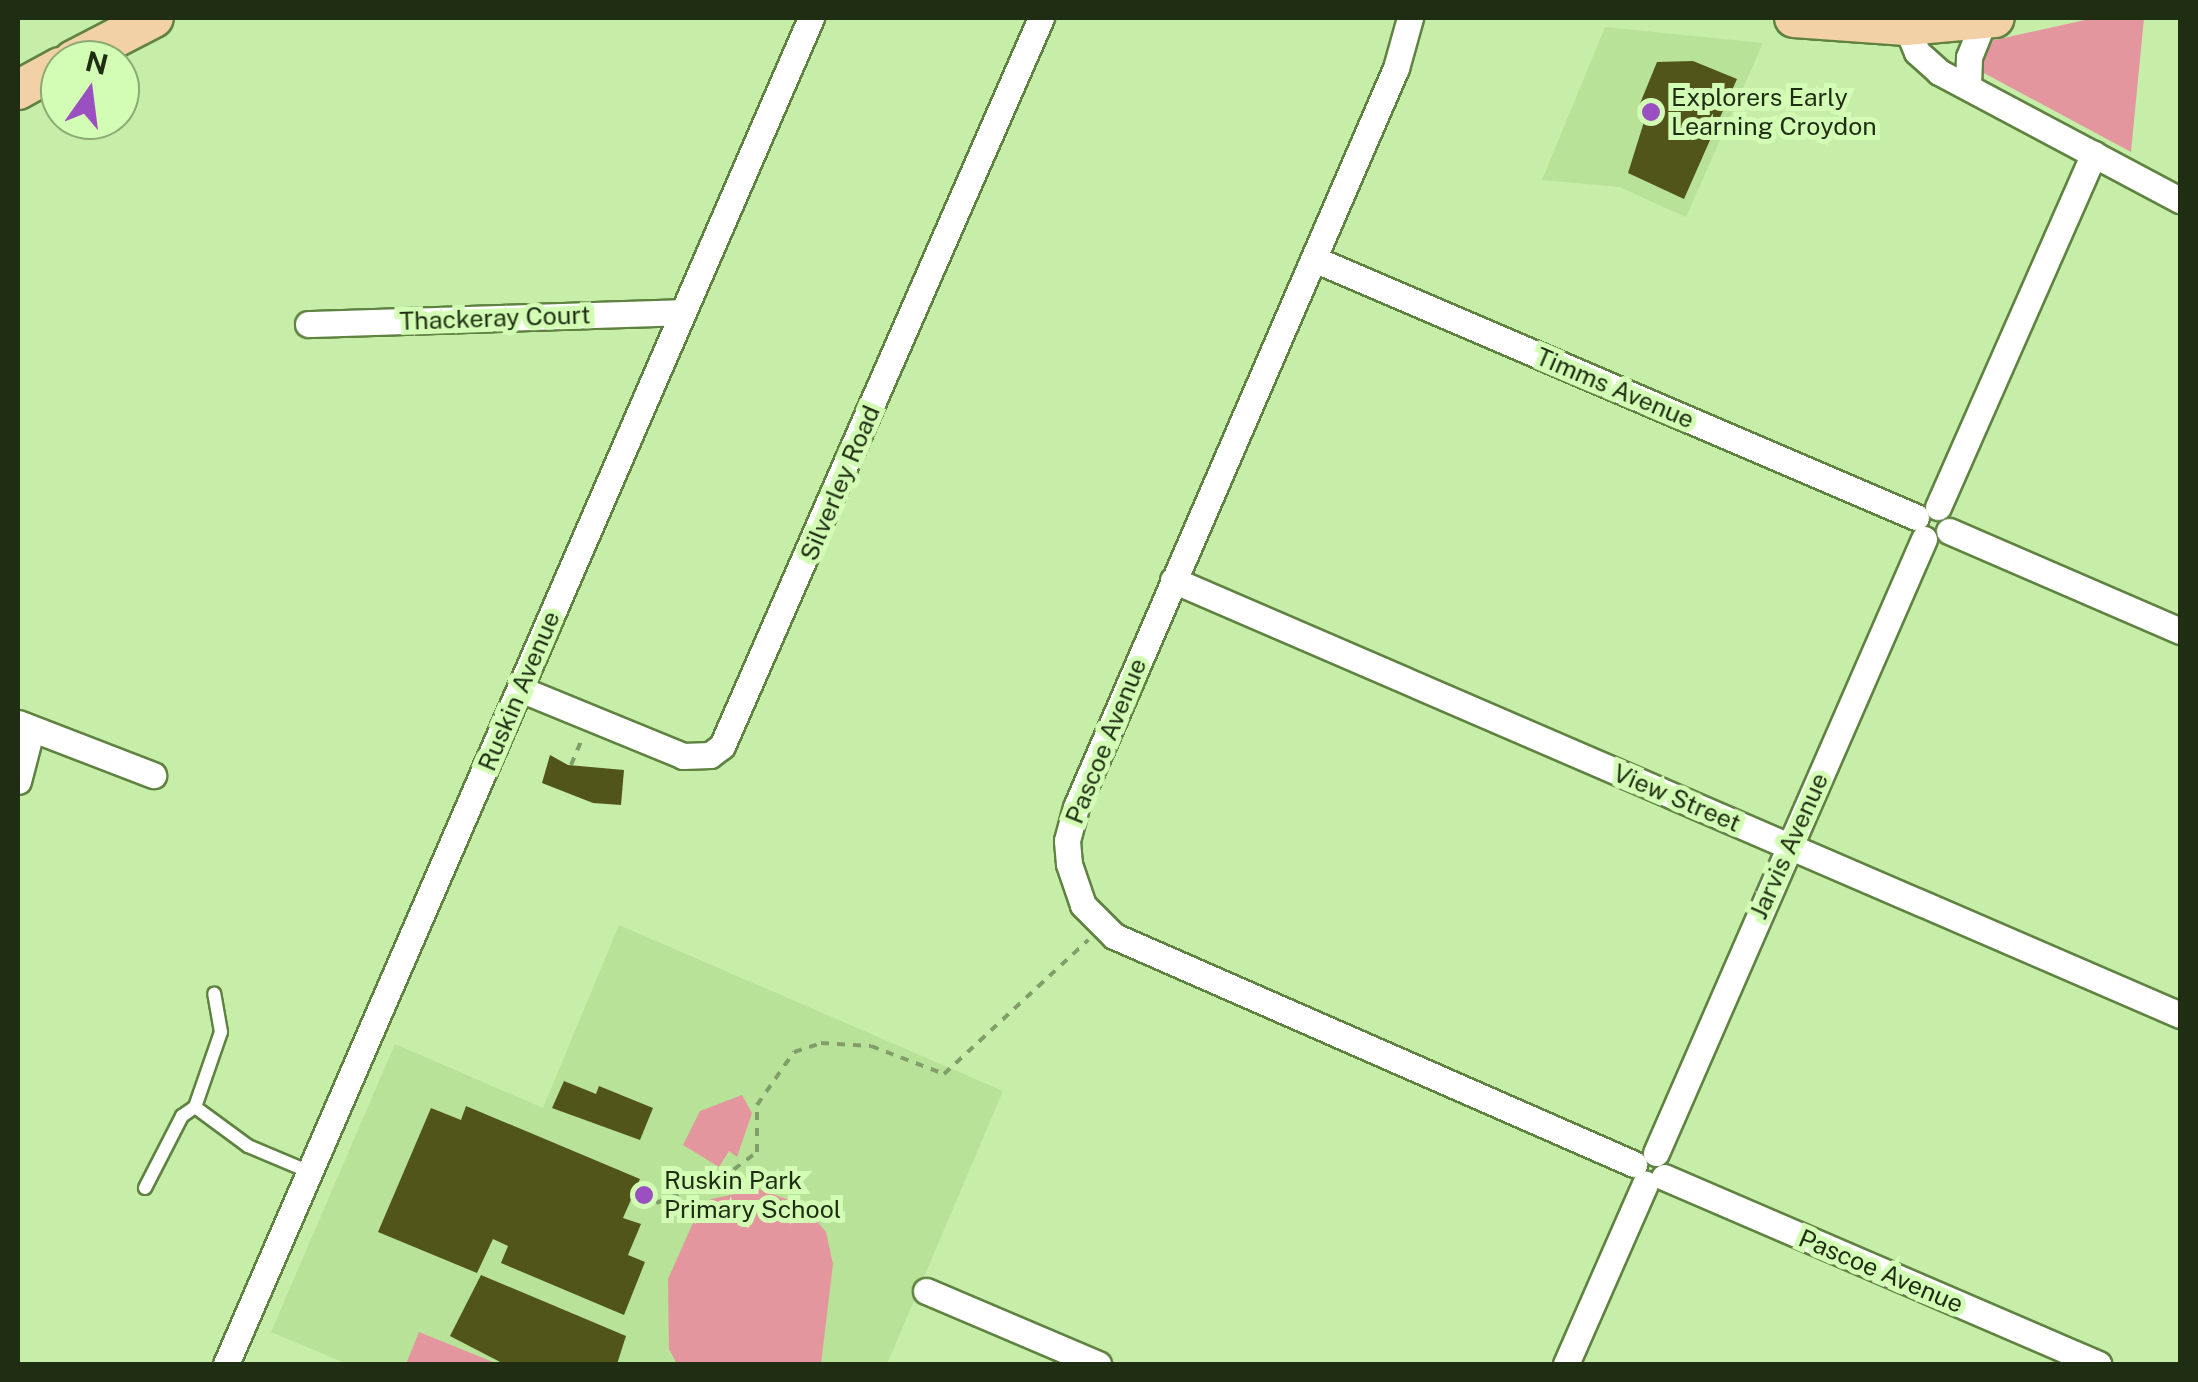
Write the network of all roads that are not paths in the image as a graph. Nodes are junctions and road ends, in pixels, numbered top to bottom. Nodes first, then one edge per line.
1 (811, 18) edge
2 (1042, 18) edge
3 (1410, 18) edge
4 (1794, 18) edge
5 (1989, 19) edge
6 (143, 20) edge
7 (1906, 26) junction
8 (108, 40) edge
9 (40, 78) edge
10 (1968, 86) junction
11 (18, 90) edge
12 (2094, 154) junction
13 (2180, 200) edge
14 (1314, 259) junction
15 (683, 312) junction
16 (308, 324) dead end
17 (1932, 524) junction
18 (1173, 580) junction
19 (2180, 631) edge
20 (520, 690) junction
21 (24, 727) edge
22 (154, 775) dead end
23 (18, 781) edge
24 (1789, 846) junction
25 (214, 994) dead end
26 (2180, 1015) edge
27 (195, 1107) junction
28 (1650, 1170) junction
29 (310, 1172) junction
30 (144, 1188) dead end
31 (926, 1291) dead end
32 (1070, 1359) edge
33 (226, 1364) edge
34 (1098, 1364) edge
35 (1566, 1364) edge
36 (2098, 1364) edge

1 - 15 street, Ruskin Avenue
2 - 20 street, Silverley Road
3 - 14 street, Pascoe Avenue
4 - 7 main road
5 - 7 main road
5 - 10 street
6 - 8 main road
7 - 10 street
9 - 11 main road
10 - 12 street
12 - 13 street
12 - 17 street, Jarvis Avenue
14 - 17 street, Timms Avenue
14 - 18 street, Pascoe Avenue
15 - 16 street, Thackeray Court
15 - 20 street, Ruskin Avenue
17 - 19 street, Timms Avenue
17 - 24 street, Jarvis Avenue
18 - 24 street, View Street
18 - 28 street, Pascoe Avenue
20 - 29 street, Ruskin Avenue
21 - 22 street
21 - 23 street
24 - 26 street, View Street
24 - 28 street, Jarvis Avenue
25 - 27 lane
27 - 29 lane
27 - 30 lane
28 - 35 street, Jarvis Avenue
28 - 36 street, Pascoe Avenue
29 - 33 street, Ruskin Avenue
31 - 32 street
32 - 34 street

